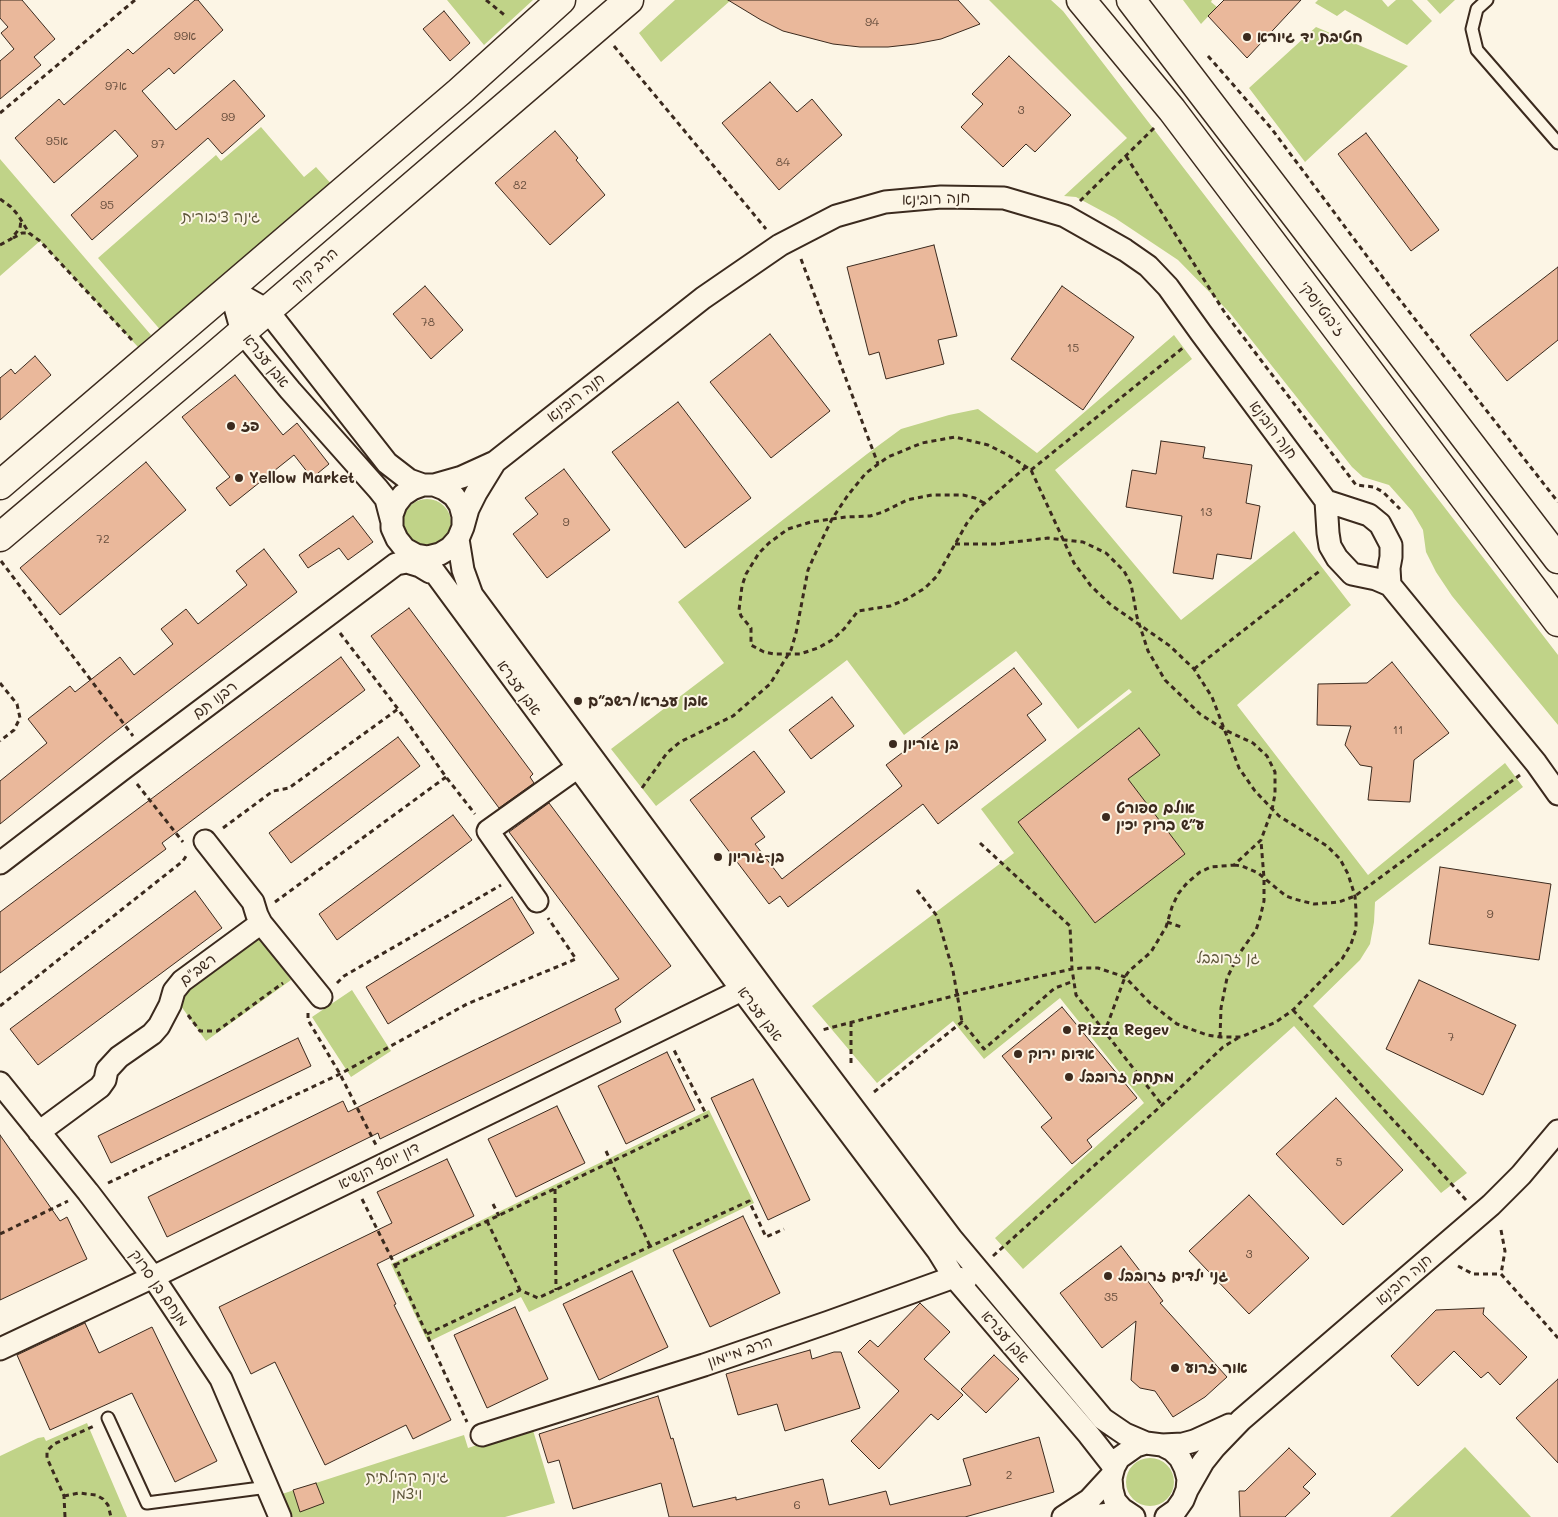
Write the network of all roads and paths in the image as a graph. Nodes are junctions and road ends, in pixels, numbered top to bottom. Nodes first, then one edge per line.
1 (136, 0) edge
2 (562, 0) edge
3 (629, 0) edge
4 (1081, 0) edge
5 (1131, 0) edge
6 (1487, 0) edge
7 (598, 26) junction
8 (1207, 56) dead end
9 (1172, 110) junction
10 (0, 112) edge
11 (1558, 143) edge
12 (1126, 156) junction
13 (0, 198) edge
14 (1065, 216) junction
15 (21, 220) junction
16 (29, 233) junction
17 (10, 239) junction
18 (786, 242) junction
19 (0, 245) edge
20 (230, 289) junction
21 (267, 310) junction
22 (242, 332) junction
23 (1201, 334) junction
24 (148, 359) junction
25 (495, 462) junction
26 (878, 464) junction
27 (1027, 466) junction
28 (1031, 470) junction
29 (0, 485) edge
30 (428, 485) junction
31 (1326, 501) junction
32 (1558, 502) edge
33 (984, 504) junction
34 (1400, 509) dead end
35 (832, 519) junction
36 (392, 528) junction
37 (461, 533) junction
38 (0, 537) edge
39 (1062, 539) junction
40 (955, 544) junction
41 (416, 554) junction
42 (1558, 559) edge
43 (0, 560) edge
44 (1325, 566) dead end
45 (437, 576) junction
46 (1390, 584) junction
47 (326, 616) junction
48 (1558, 622) edge
49 (1140, 626) junction
50 (789, 654) junction
51 (1194, 669) junction
52 (0, 683) edge
53 (398, 709) junction
54 (1224, 730) junction
55 (0, 741) edge
56 (145, 752) junction
57 (1536, 763) junction
58 (578, 767) junction
59 (124, 768) junction
60 (446, 778) junction
61 (642, 788) dead end
62 (1558, 794) edge
63 (1272, 810) junction
64 (488, 830) junction
65 (1261, 840) junction
66 (980, 842) dead end
67 (198, 846) junction
68 (0, 863) edge
69 (1234, 865) junction
70 (519, 875) junction
71 (1264, 878) junction
72 (917, 890) dead end
73 (1355, 896) junction
74 (537, 901) joint
75 (259, 919) junction
76 (1167, 922) junction
77 (1184, 928) dead end
78 (1072, 969) junction
79 (300, 971) junction
80 (1125, 977) junction
81 (1074, 981) junction
82 (750, 986) junction
83 (957, 995) junction
84 (173, 996) junction
85 (321, 997) junction
86 (0, 1006) edge
87 (1293, 1010) junction
88 (851, 1022) junction
89 (962, 1022) junction
90 (663, 1027) junction
91 (822, 1030) dead end
92 (1105, 1032) junction
93 (1241, 1037) junction
94 (1220, 1038) junction
95 (851, 1064) dead end
96 (340, 1074) junction
97 (0, 1083) edge
98 (874, 1092) dead end
99 (1162, 1105) junction
100 (1558, 1130) edge
101 (38, 1132) junction
102 (606, 1151) dead end
103 (611, 1162) junction
104 (385, 1163) junction
105 (352, 1180) junction
106 (555, 1189) junction
107 (88, 1192) junction
108 (494, 1204) dead end
109 (1479, 1215) junction
110 (499, 1216) junction
111 (487, 1222) junction
112 (784, 1229) dead end
113 (1500, 1230) dead end
114 (0, 1234) edge
115 (650, 1246) junction
116 (395, 1265) junction
117 (1458, 1266) dead end
118 (978, 1270) junction
119 (1501, 1274) junction
120 (153, 1277) junction
121 (954, 1277) junction
122 (520, 1290) junction
123 (556, 1290) junction
124 (996, 1292) junction
125 (427, 1334) junction
126 (1558, 1338) edge
127 (0, 1350) edge
128 (108, 1419) joint
129 (1241, 1420) junction
130 (482, 1435) joint
131 (1154, 1444) junction
132 (1113, 1471) junction
133 (268, 1487) junction
134 (64, 1496) junction
135 (1185, 1502) edge
136 (1132, 1516) edge
137 (65, 1517) edge
138 (111, 1517) edge
139 (280, 1517) edge
140 (1063, 1517) edge
141 (1087, 1517) edge
142 (1166, 1517) edge

1 - 10 path
2 - 20 main road
3 - 7 main road, הרב קוק
4 - 9 main road, ז'בוטינסקי
5 - 42 main road
6 - 11 lane
7 - 18 path
7 - 21 main road, הרב קוק
8 - 32 path
9 - 12 path
9 - 48 main road, ז'בוטינסקי
12 - 14 path
12 - 34 path
13 - 15 path
14 - 18 street, חנה רובינא
14 - 23 street, חנה רובינא
15 - 16 path
15 - 17 path
16 - 17 path
16 - 24 path
17 - 19 path
18 - 25 street, חנה רובינא
18 - 26 path
20 - 21 street
20 - 22 street, אבן עזרא
20 - 24 main road
21 - 22 main road, הרב קוק
21 - 30 street
22 - 36 street, אבן עזרא
22 - 38 main road, הרב קוק
23 - 28 path
23 - 31 street, חנה רובינא
24 - 29 main road
25 - 30 street, חנה רובינא
25 - 37 street, חנה רובינא
26 - 27 path
26 - 35 path
27 - 28 path
27 - 33 path
28 - 39 path
30 - 36 street
30 - 37 street
31 - 46 street
31 - 46 street
33 - 35 path
33 - 40 path
35 - 50 path
35 - 50 path
36 - 41 street
37 - 41 street
37 - 82 street, אבן עזרא
39 - 40 path
39 - 49 path
39 - 49 path
40 - 50 path
41 - 45 street, אבן עזרא
43 - 56 path
44 - 51 path
45 - 47 street, רבנו תם
45 - 58 street, אבן עזרא
46 - 57 street
47 - 53 path
47 - 56 street, רבנו תם
49 - 51 path
49 - 54 path
50 - 61 path
51 - 54 path
52 - 55 path
53 - 60 path
53 - 67 path
54 - 63 path
54 - 63 path
56 - 59 street, רבנו תם
57 - 62 street
57 - 73 path
58 - 64 street
58 - 82 street, אבן עזרא
59 - 67 path
59 - 68 street, רבנו תם
60 - 64 path
60 - 75 path
63 - 65 path
63 - 73 path
64 - 70 street
65 - 69 path
65 - 71 path
66 - 78 path
67 - 75 street
67 - 86 path
69 - 71 path
69 - 76 path
70 - 74 street
70 - 85 path
71 - 73 path
71 - 94 path
72 - 83 path
73 - 87 path
74 - 96 path
75 - 79 street
75 - 84 street, רשב"ם
76 - 77 path
76 - 80 path
78 - 80 path
78 - 81 path
78 - 83 path
79 - 84 path
79 - 85 street
80 - 92 path
80 - 94 path
81 - 89 path
81 - 92 path
82 - 90 street, דון יוסף הנשיא
82 - 118 street, אבן עזרא
82 - 121 street, אבן עזרא
83 - 88 path
83 - 89 path
84 - 101 street, רשב"ם
85 - 96 path
87 - 93 path
87 - 109 path
88 - 91 path
88 - 95 path
89 - 98 path
90 - 103 path
90 - 104 street, דון יוסף הנשיא
92 - 99 path
93 - 94 path
93 - 99 path
96 - 104 path
96 - 107 path
97 - 101 street, מנחם בן סרוק
99 - 118 path
100 - 109 street, חנה רובינא
101 - 107 street, מנחם בן סרוק
102 - 103 path
103 - 106 path
103 - 115 path
104 - 105 street, דון יוסף הנשיא
105 - 116 path
105 - 120 street, דון יוסף הנשיא
106 - 110 path
106 - 123 path
107 - 114 path
107 - 120 street, מנחם בן סרוק
108 - 110 path
109 - 129 street, חנה רובינא
110 - 111 path
111 - 116 path
111 - 122 path
112 - 115 path
113 - 119 path
115 - 123 path
116 - 125 path
117 - 119 path
118 - 124 street, אבן עזרא
119 - 126 path
120 - 127 street, דון יוסף הנשיא
120 - 133 street, מנחם בן סרוק
121 - 124 street
121 - 130 street, הרב מיימון
121 - 132 street, אבן עזרא
122 - 123 path
122 - 125 path
124 - 131 street, אבן עזרא
125 - 130 path
128 - 133 lane
128 - 134 path
129 - 131 street, חנה רובינא
129 - 135 street, חנה רובינא
131 - 132 street
131 - 135 street, אבן עזרא
132 - 136 street
132 - 140 street
133 - 139 street, מנחם בן סרוק
134 - 137 path
134 - 138 path
135 - 142 street, חנה רובינא
136 - 141 street

